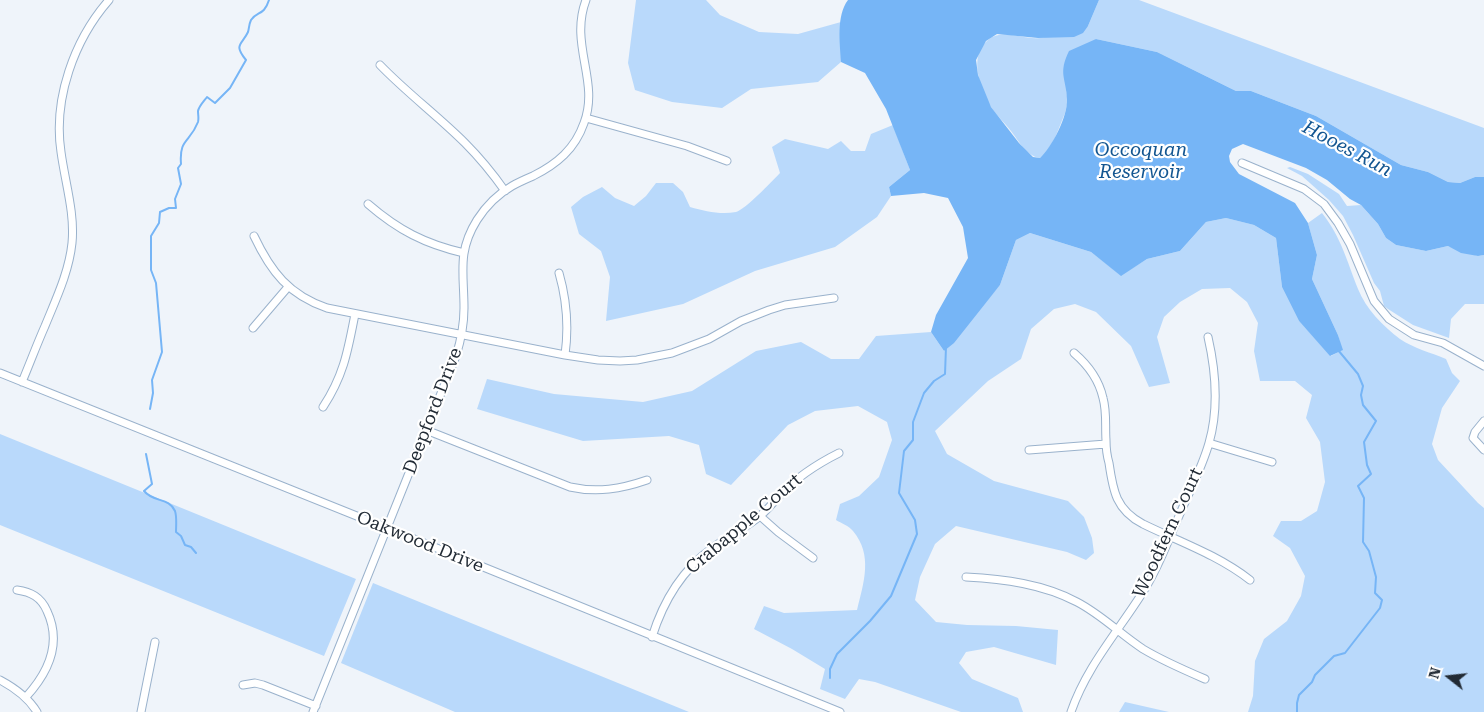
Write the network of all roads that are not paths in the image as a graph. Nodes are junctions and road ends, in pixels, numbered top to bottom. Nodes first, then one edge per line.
1 (108, 0) edge
2 (586, 0) edge
3 (380, 65) dead end
4 (586, 118) junction
5 (727, 161) dead end
6 (1242, 163) dead end
7 (505, 191) junction
8 (368, 204) dead end
9 (254, 236) dead end
10 (464, 253) junction
11 (559, 273) dead end
12 (288, 287) junction
13 (834, 298) dead end
14 (355, 314) junction
15 (252, 328) dead end
16 (462, 336) junction
17 (1208, 338) dead end
18 (1074, 353) dead end
19 (565, 355) junction
20 (1484, 366) edge
21 (0, 373) edge
22 (22, 382) junction
23 (323, 407) dead end
24 (1484, 421) edge
25 (426, 430) junction
26 (1209, 443) junction
27 (1106, 444) junction
28 (1029, 450) dead end
29 (1484, 450) edge
30 (838, 453) dead end
31 (1272, 462) dead end
32 (647, 480) dead end
33 (760, 516) junction
34 (387, 528) junction
35 (1170, 537) junction
36 (813, 558) dead end
37 (966, 577) dead end
38 (1250, 580) dead end
39 (17, 590) dead end
40 (1117, 628) junction
41 (652, 637) junction
42 (155, 642) dead end
43 (1205, 679) dead end
44 (0, 680) edge
45 (243, 685) dead end
46 (26, 697) junction
47 (315, 709) edge
48 (37, 712) edge
49 (141, 712) edge
50 (840, 712) edge
51 (1071, 712) edge

1 - 22 street
2 - 4 street, Deepford Drive
3 - 7 street
4 - 5 street
4 - 7 street, Deepford Drive
6 - 20 street
7 - 10 street, Deepford Drive
8 - 10 street
9 - 12 street
10 - 16 street, Deepford Drive
11 - 19 street
12 - 14 street
12 - 15 street
13 - 19 street
14 - 16 street
14 - 23 street
16 - 19 street
16 - 25 street, Deepford Drive
17 - 26 street, Woodfern Court
18 - 27 street
21 - 22 street, Oakwood Drive
22 - 34 street, Oakwood Drive
24 - 29 street
25 - 32 street
25 - 34 street, Deepford Drive
26 - 31 street
26 - 35 street, Woodfern Court
27 - 28 street
27 - 35 street
30 - 33 street, Crabapple Court
33 - 36 street
33 - 41 street, Crabapple Court
34 - 41 street, Oakwood Drive
34 - 47 street, Deepford Drive
35 - 38 street
35 - 40 street, Woodfern Court
37 - 40 street
39 - 46 street
40 - 43 street
40 - 51 street, Woodfern Court
41 - 50 street, Oakwood Drive
42 - 49 street
44 - 46 street
45 - 47 street
46 - 48 street

